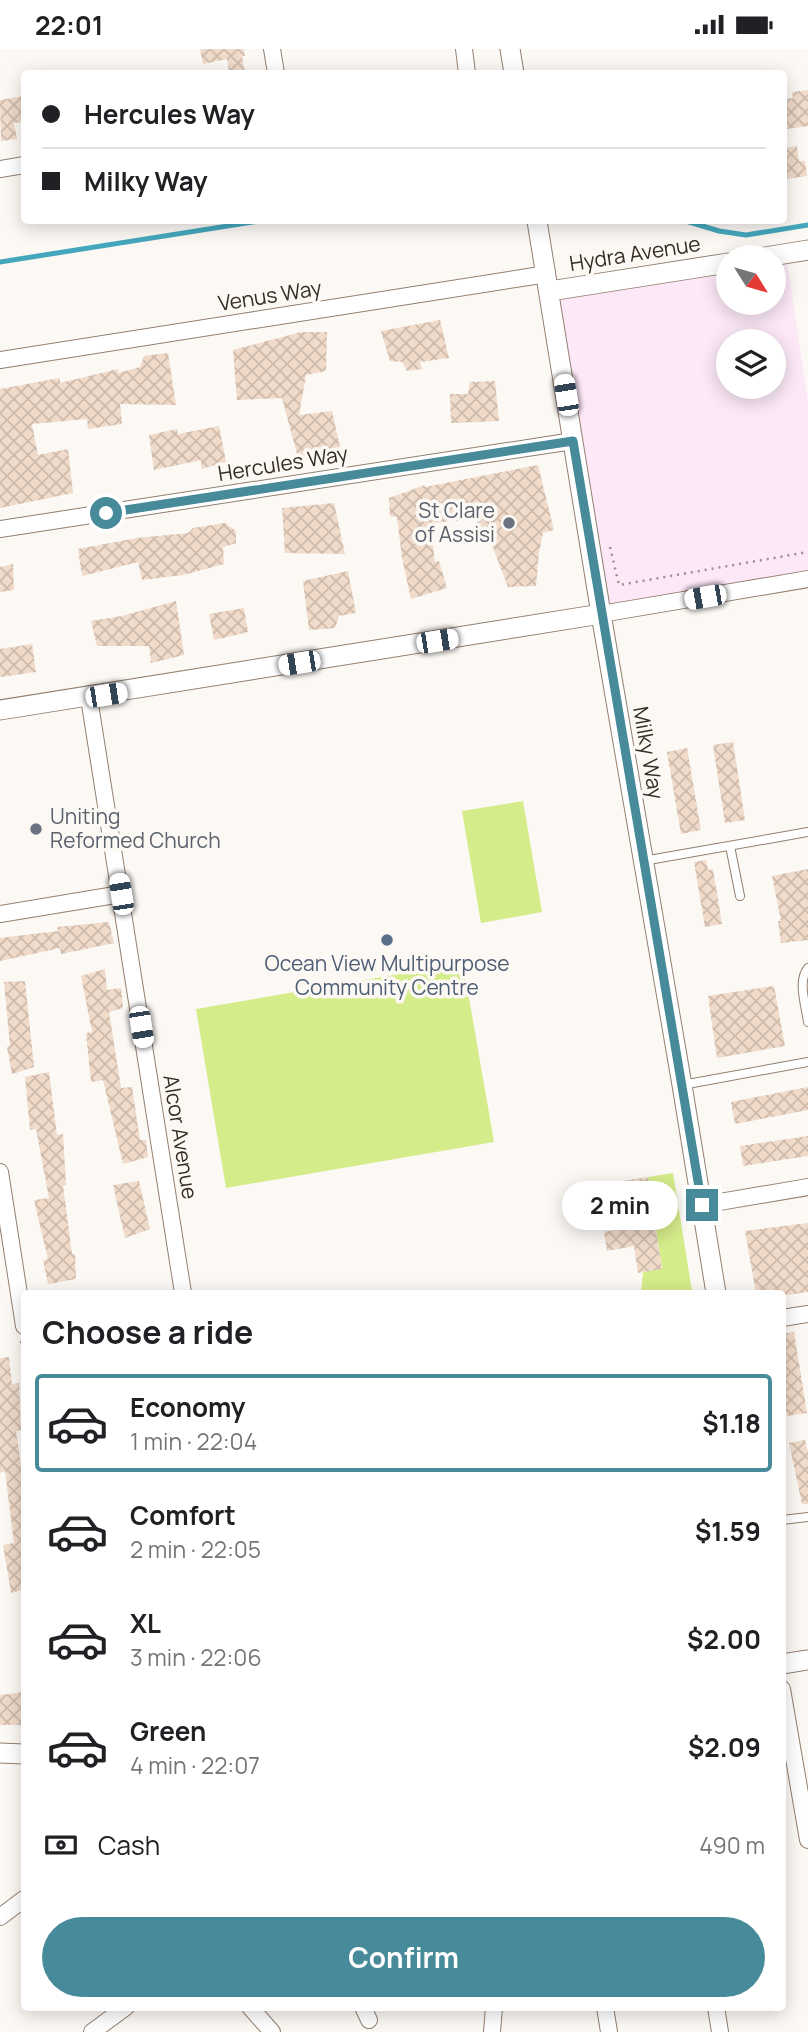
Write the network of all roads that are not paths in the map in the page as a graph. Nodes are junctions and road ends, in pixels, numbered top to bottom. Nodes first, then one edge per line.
1 (272, 49) edge
2 (464, 49) edge
3 (510, 49) edge
4 (276, 70) edge
5 (467, 70) edge
6 (514, 70) edge
7 (21, 166) edge
8 (0, 169) edge
9 (538, 224) edge
10 (808, 250) edge
11 (786, 254) edge
12 (716, 264) edge
13 (548, 283) junction
14 (0, 361) edge
15 (573, 441) junction
16 (0, 529) edge
17 (808, 579) edge
18 (601, 614) junction
19 (89, 698) junction
20 (0, 710) edge
21 (808, 832) edge
22 (730, 846) junction
23 (643, 861) junction
24 (121, 894) junction
25 (740, 896) dead end
26 (0, 914) edge
27 (808, 968) edge
28 (808, 1022) edge
29 (808, 1062) edge
30 (682, 1085) junction
31 (0, 1172) edge
32 (808, 1187) edge
33 (702, 1205) junction
34 (183, 1290) edge
35 (716, 1290) edge
36 (21, 1307) edge
37 (808, 1314) edge
38 (786, 1317) edge
39 (808, 1517) edge
40 (786, 1520) edge
41 (808, 1660) edge
42 (786, 1663) edge
43 (786, 1706) edge
44 (0, 1753) edge
45 (21, 1754) edge
46 (804, 1785) edge
47 (786, 1788) edge
48 (808, 1840) edge
49 (21, 1901) edge
50 (0, 1917) edge
51 (121, 2011) edge
52 (254, 2011) edge
53 (494, 2011) edge
54 (606, 2011) edge
55 (717, 2011) edge
56 (92, 2032) edge
57 (272, 2032) edge
58 (492, 2032) edge
59 (609, 2032) edge
60 (720, 2032) edge

1 - 4 street
2 - 5 street
3 - 6 street
7 - 8 street
9 - 13 street, Milky Way
10 - 11 street
12 - 13 street, Hydra Avenue
13 - 14 street, Venus Way
13 - 15 street, Milky Way
15 - 16 street, Hercules Way
15 - 18 street, Milky Way
17 - 18 street
18 - 19 street
18 - 23 street, Milky Way
19 - 20 street
19 - 24 street, Alcor Avenue
21 - 22 lane
22 - 23 lane
22 - 25 lane
23 - 30 street, Milky Way
24 - 26 street
24 - 34 street, Alcor Avenue
27 - 28 lane
29 - 30 lane
30 - 33 street, Milky Way
31 - 36 street
32 - 33 street
33 - 35 street, Milky Way
37 - 38 street
39 - 40 lane
41 - 42 street
43 - 46 street
44 - 45 street
46 - 47 street
46 - 48 street
49 - 50 street
51 - 56 street
52 - 57 street
53 - 58 street
54 - 59 street
55 - 60 street

